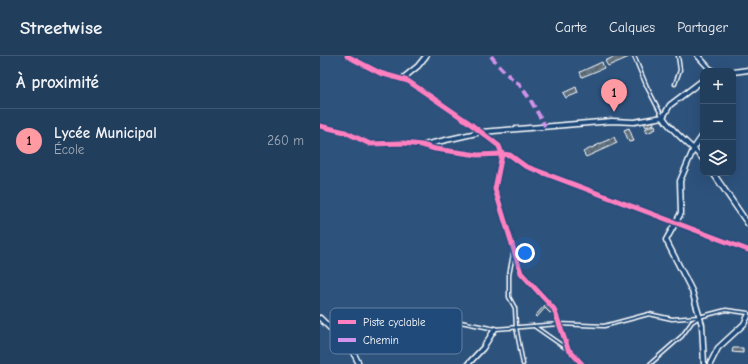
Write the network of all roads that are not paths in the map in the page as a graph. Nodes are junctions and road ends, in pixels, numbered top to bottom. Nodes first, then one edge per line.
1 (347, 56) edge
2 (426, 56) edge
3 (634, 56) edge
4 (678, 56) edge
5 (698, 56) edge
6 (748, 65) edge
7 (709, 68) edge
8 (747, 70) edge
9 (736, 72) edge
10 (740, 72) junction
11 (736, 74) edge
12 (402, 79) junction
13 (700, 82) edge
14 (675, 84) dead end
15 (663, 117) junction
16 (320, 126) edge
17 (481, 132) junction
18 (700, 139) edge
19 (422, 145) junction
20 (694, 148) junction
21 (502, 154) junction
22 (700, 155) edge
23 (716, 176) edge
24 (676, 222) junction
25 (748, 224) edge
26 (748, 250) edge
27 (514, 252) junction
28 (748, 313) edge
29 (748, 316) edge
30 (699, 317) junction
31 (320, 318) edge
32 (462, 322) edge
33 (559, 324) junction
34 (534, 326) junction
35 (516, 327) junction
36 (330, 328) edge
37 (495, 329) junction
38 (568, 349) junction
39 (354, 354) edge
40 (359, 364) edge
41 (468, 364) edge
42 (523, 364) edge
43 (582, 364) edge
44 (650, 364) edge
45 (704, 364) edge
46 (710, 364) edge

1 - 12 street
2 - 12 street
3 - 15 lane
4 - 14 lane
5 - 7 street
6 - 8 street
8 - 10 street
9 - 10 street
10 - 11 street
12 - 17 street
13 - 15 street
15 - 17 street
15 - 20 street
16 - 19 street
17 - 19 street
17 - 21 street
18 - 20 street
19 - 21 street
20 - 22 street
20 - 24 street
21 - 24 street
21 - 27 street
23 - 25 street
24 - 26 street
24 - 30 street
27 - 33 street
27 - 35 lane
28 - 30 lane
29 - 46 street
30 - 33 lane
30 - 44 lane
30 - 45 street
31 - 36 street
32 - 37 lane
33 - 34 lane
33 - 38 street
34 - 35 lane
34 - 38 lane
35 - 37 lane
35 - 42 lane
37 - 41 street
38 - 43 street
39 - 40 street

